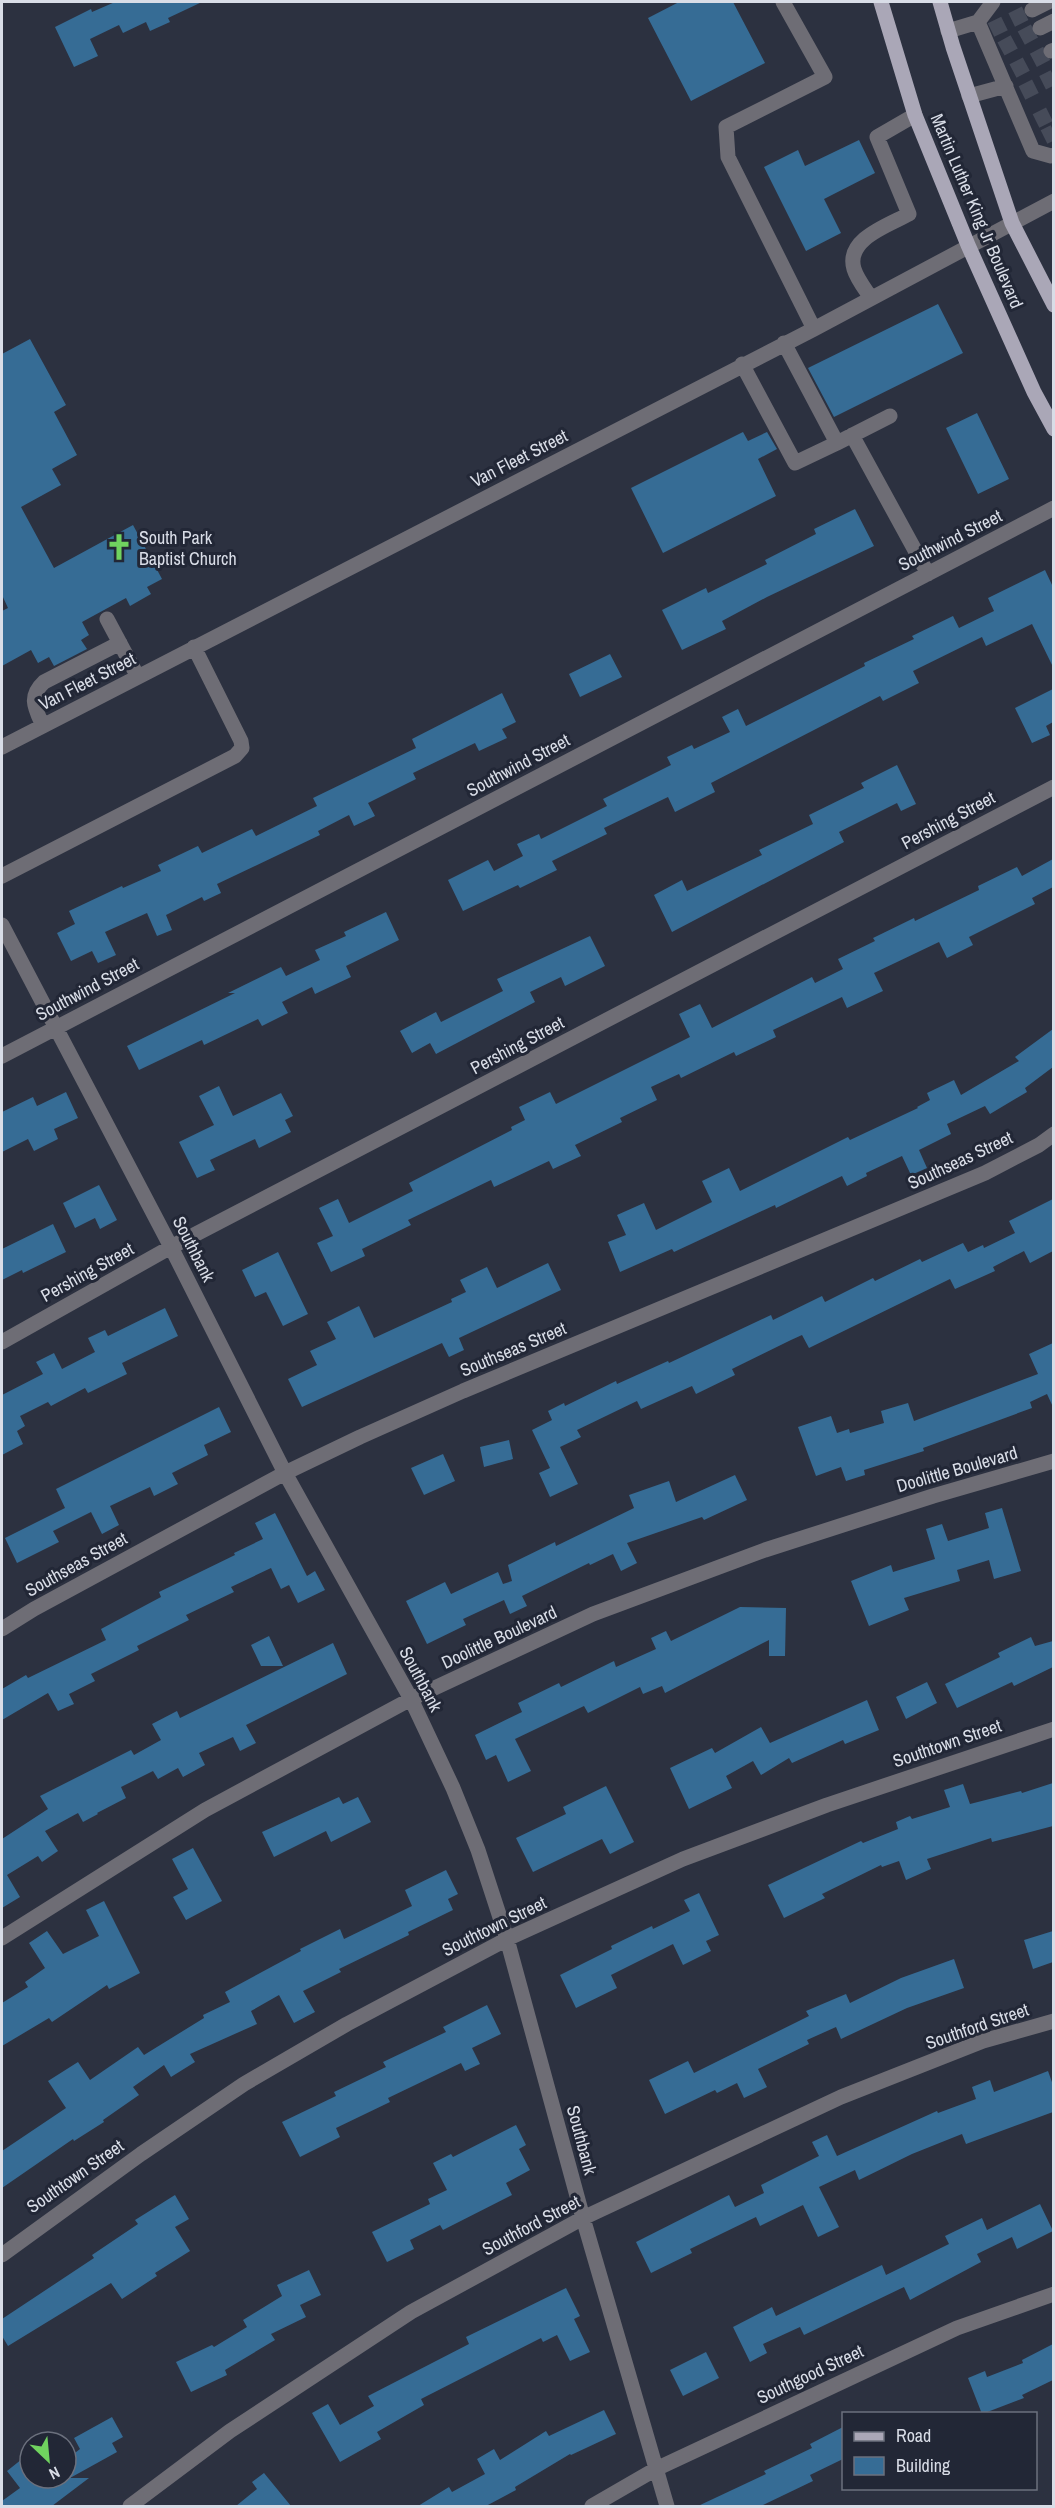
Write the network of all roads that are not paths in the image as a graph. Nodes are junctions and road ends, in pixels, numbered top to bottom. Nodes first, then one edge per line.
1 (783, 2) edge
2 (881, 2) edge
3 (940, 2) edge
4 (993, 2) edge
5 (1047, 2) edge
6 (1032, 10) tunnel mouth
7 (1053, 13) edge
8 (984, 28) junction
9 (948, 31) junction
10 (1011, 85) junction
11 (969, 96) junction
12 (915, 115) junction
13 (1053, 155) edge
14 (1053, 201) edge
15 (1012, 223) junction
16 (968, 245) junction
17 (871, 298) junction
18 (1053, 305) edge
19 (814, 329) junction
20 (784, 343) junction
21 (742, 364) junction
22 (890, 416) dead end
23 (1053, 429) edge
24 (852, 435) junction
25 (837, 442) junction
26 (1053, 508) edge
27 (928, 574) junction
28 (107, 619) dead end
29 (120, 643) junction
30 (194, 647) junction
31 (138, 677) junction
32 (43, 726) junction
33 (2, 747) edge
34 (1053, 787) edge
35 (2, 876) edge
36 (2, 925) edge
37 (56, 1028) junction
38 (2, 1056) edge
39 (1053, 1134) edge
40 (171, 1247) junction
41 (2, 1342) edge
42 (1053, 1461) edge
43 (285, 1473) junction
44 (2, 1629) edge
45 (411, 1699) junction
46 (1053, 1729) edge
47 (2, 1938) edge
48 (507, 1938) junction
49 (1053, 2020) edge
50 (583, 2218) junction
51 (2, 2255) edge
52 (1053, 2294) edge
53 (656, 2469) junction
54 (130, 2506) edge
55 (592, 2506) edge
56 (666, 2506) edge

1 - 19 street
2 - 12 main road, Martin Luther King Jr Boulevard
3 - 9 main road, Martin Luther King Jr Boulevard
4 - 8 street
5 - 6 street
5 - 7 street
8 - 9 street
8 - 10 street
9 - 11 main road, Martin Luther King Jr Boulevard
10 - 11 street
10 - 13 street
11 - 15 main road, Martin Luther King Jr Boulevard
12 - 16 main road, Martin Luther King Jr Boulevard
12 - 17 street
14 - 15 street, Van Fleet Street
15 - 16 street, Van Fleet Street
15 - 18 main road, Martin Luther King Jr Boulevard
16 - 17 street, Van Fleet Street
16 - 23 main road, Martin Luther King Jr Boulevard
17 - 19 street, Van Fleet Street
19 - 20 street, Van Fleet Street
20 - 21 street, Van Fleet Street
20 - 25 street
21 - 25 street
21 - 30 street, Van Fleet Street
22 - 24 street
24 - 25 street
24 - 27 street
26 - 27 street, Southwind Street
27 - 37 street, Southwind Street
28 - 29 street
29 - 31 street
29 - 32 street
30 - 31 street, Van Fleet Street
30 - 35 street
31 - 32 street, Van Fleet Street
32 - 33 street, Van Fleet Street
34 - 40 street, Pershing Street
36 - 37 street, Southbank
37 - 38 street, Southwind Street
37 - 40 street, Southbank
39 - 43 street, Southseas Street
40 - 41 street, Pershing Street
40 - 43 street, Southbank
42 - 45 street, Doolittle Boulevard
43 - 44 street, Southseas Street
43 - 45 street, Southbank
45 - 47 street, Doolittle Boulevard
45 - 48 street, Southbank
46 - 48 street, Southtown Street
48 - 50 street, Southbank
48 - 51 street, Southtown Street
49 - 50 street, Southford Street
50 - 53 street, Southbank
50 - 54 street, Southford Street
52 - 53 street, Southgood Street
53 - 55 street, Southgood Street
53 - 56 street, Southbank

